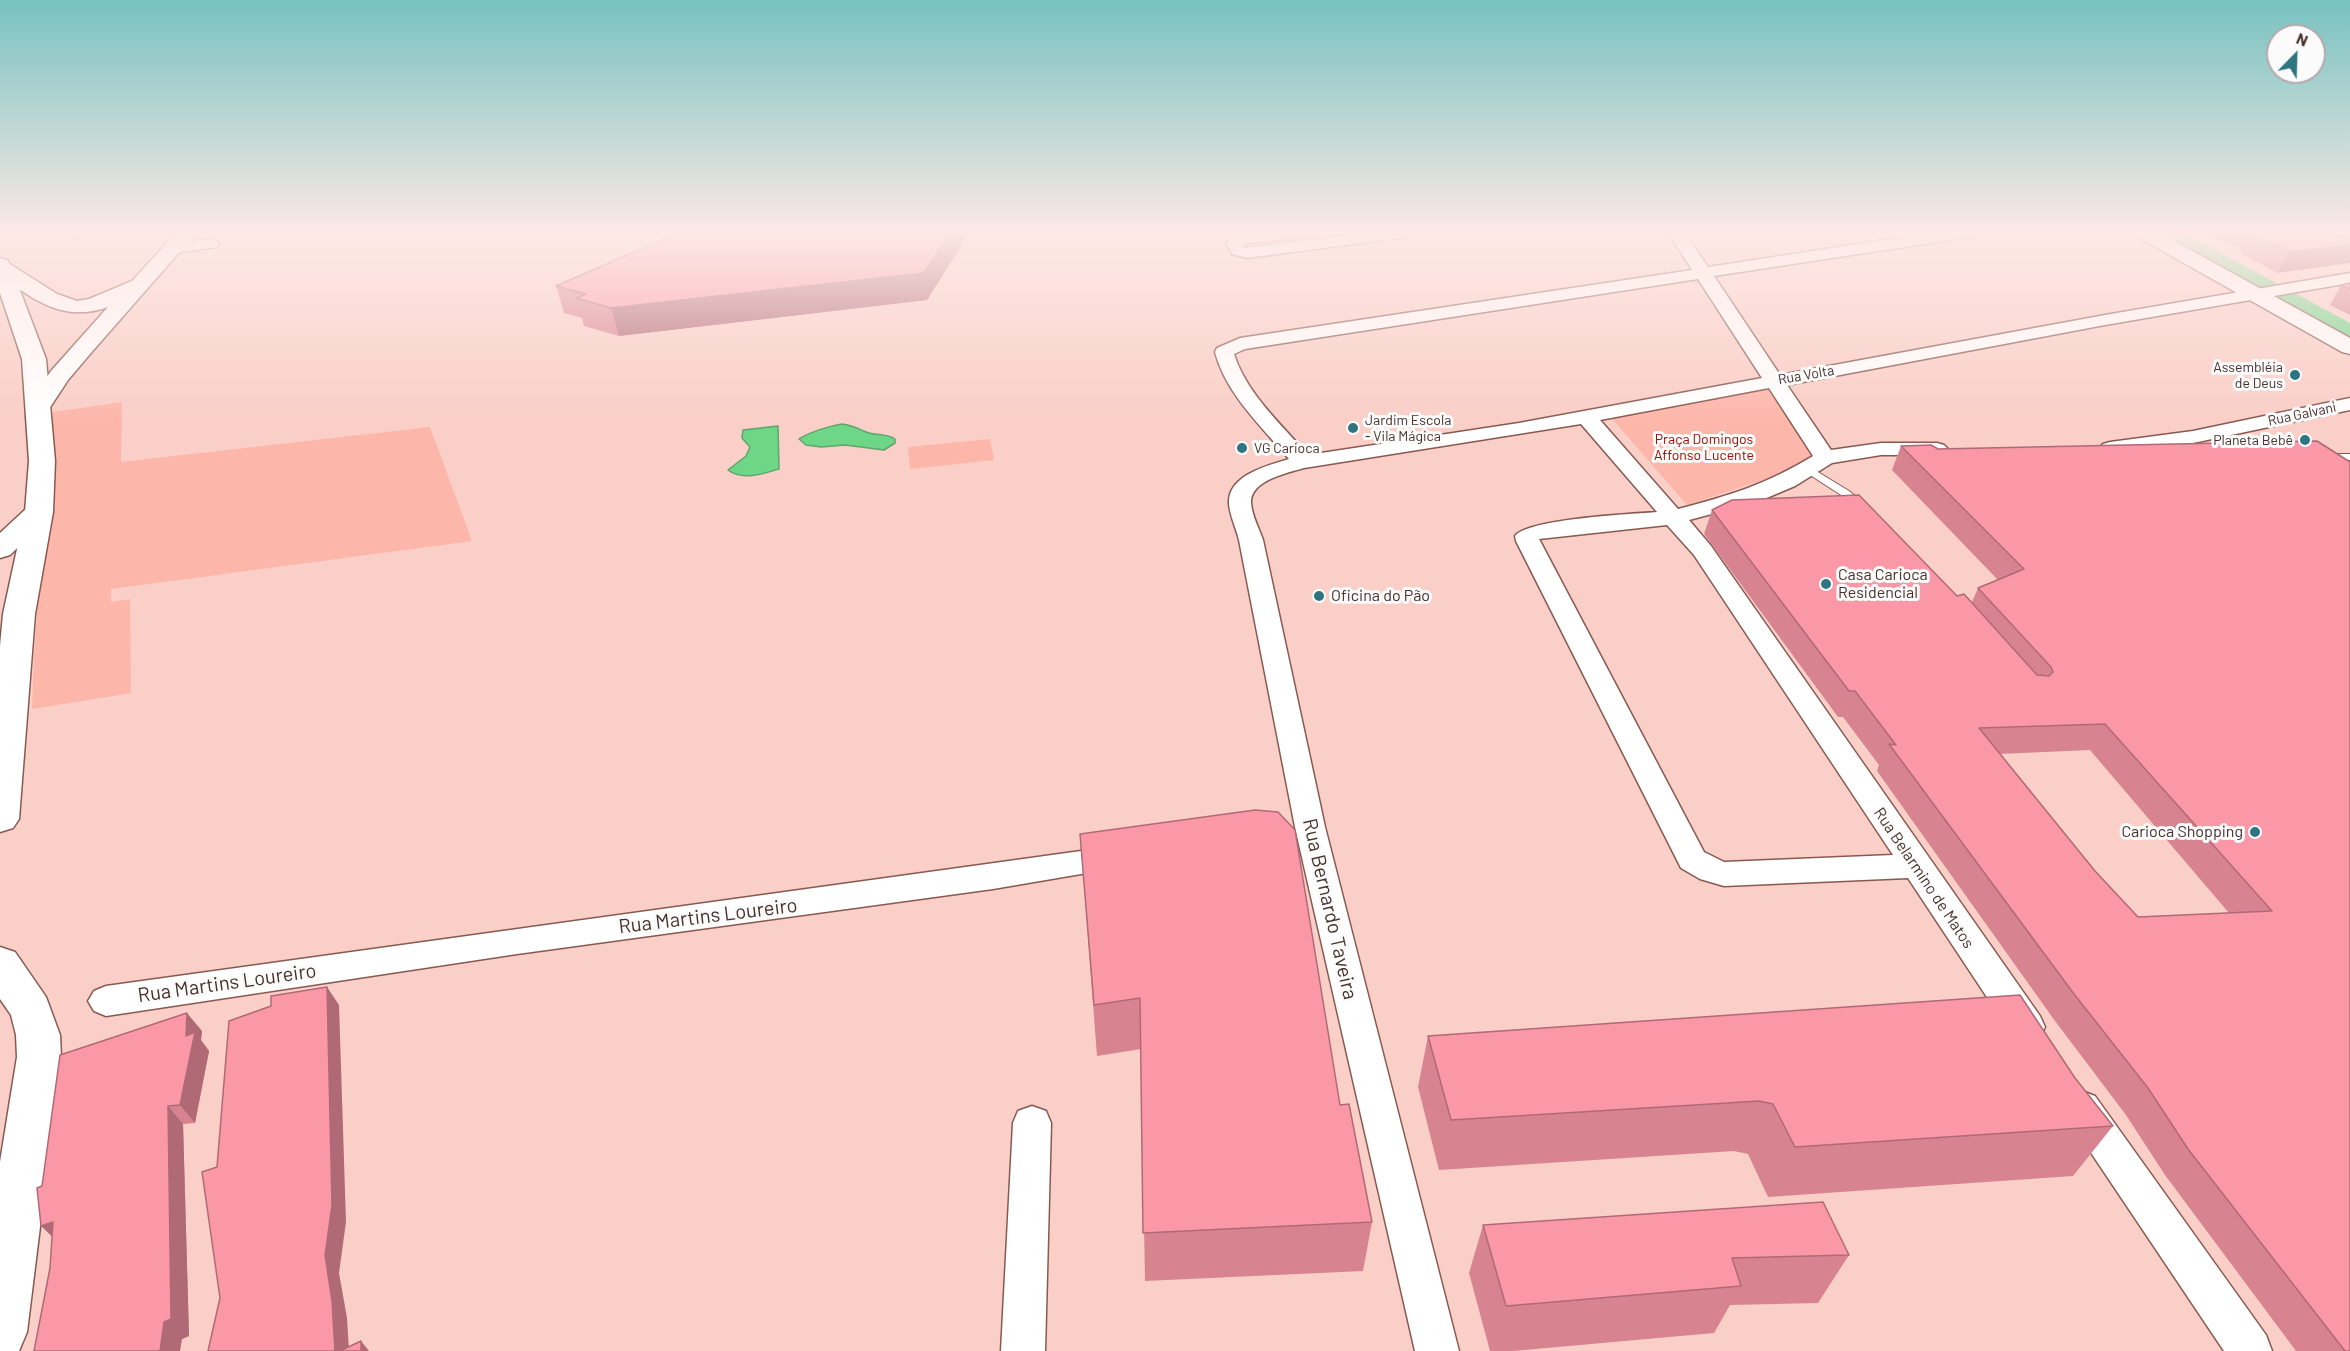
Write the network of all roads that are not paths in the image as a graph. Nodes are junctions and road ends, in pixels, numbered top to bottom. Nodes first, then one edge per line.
1 (12, 295) edge
2 (42, 295) edge
3 (116, 295) edge
4 (130, 295) edge
5 (1559, 295) edge
6 (1717, 295) edge
7 (2249, 295) edge
8 (2271, 295) edge
9 (2273, 295) edge
10 (2350, 329) edge
11 (2350, 347) edge
12 (1775, 380) junction
13 (39, 404) junction
14 (2350, 404) edge
15 (1585, 416) junction
16 (2088, 448) edge
17 (1951, 449) edge
18 (2350, 457) edge
19 (1303, 462) junction
20 (1817, 463) junction
21 (2350, 471) edge
22 (1263, 476) joint
23 (39, 512) junction
24 (1674, 517) junction
25 (1872, 517) edge
26 (0, 549) edge
27 (0, 819) edge
28 (1310, 827) junction
29 (1275, 832) edge
30 (1146, 853) edge
31 (1916, 867) junction
32 (0, 964) edge
33 (106, 1001) dead end
34 (2043, 1051) edge
35 (2063, 1080) edge
36 (1032, 1123) dead end
37 (0, 1332) edge
38 (1023, 1351) edge
39 (1437, 1351) edge
40 (2250, 1351) edge

1 - 13 main road
2 - 3 main road
4 - 13 main road
5 - 19 street
6 - 12 street
7 - 12 street, Rua Volta
8 - 11 main road
9 - 10 main road
12 - 15 street, Rua Volta
12 - 20 street
13 - 23 main road
14 - 16 street, Rua Galvani
15 - 19 street, Rua Volta
15 - 24 street, Rua Belarmino de Matos
17 - 20 street
18 - 21 lane
19 - 22 street, Rua Volta
20 - 24 street
20 - 25 lane
22 - 28 street, Rua Bernardo Taveira
23 - 26 main road
23 - 27 main road
24 - 31 street, Rua Belarmino de Matos
24 - 31 street
28 - 29 street
28 - 39 street, Rua Bernardo Taveira
30 - 33 street, Rua Martins Loureiro
31 - 34 street, Rua Belarmino de Matos
32 - 37 main road
35 - 40 street
36 - 38 street

